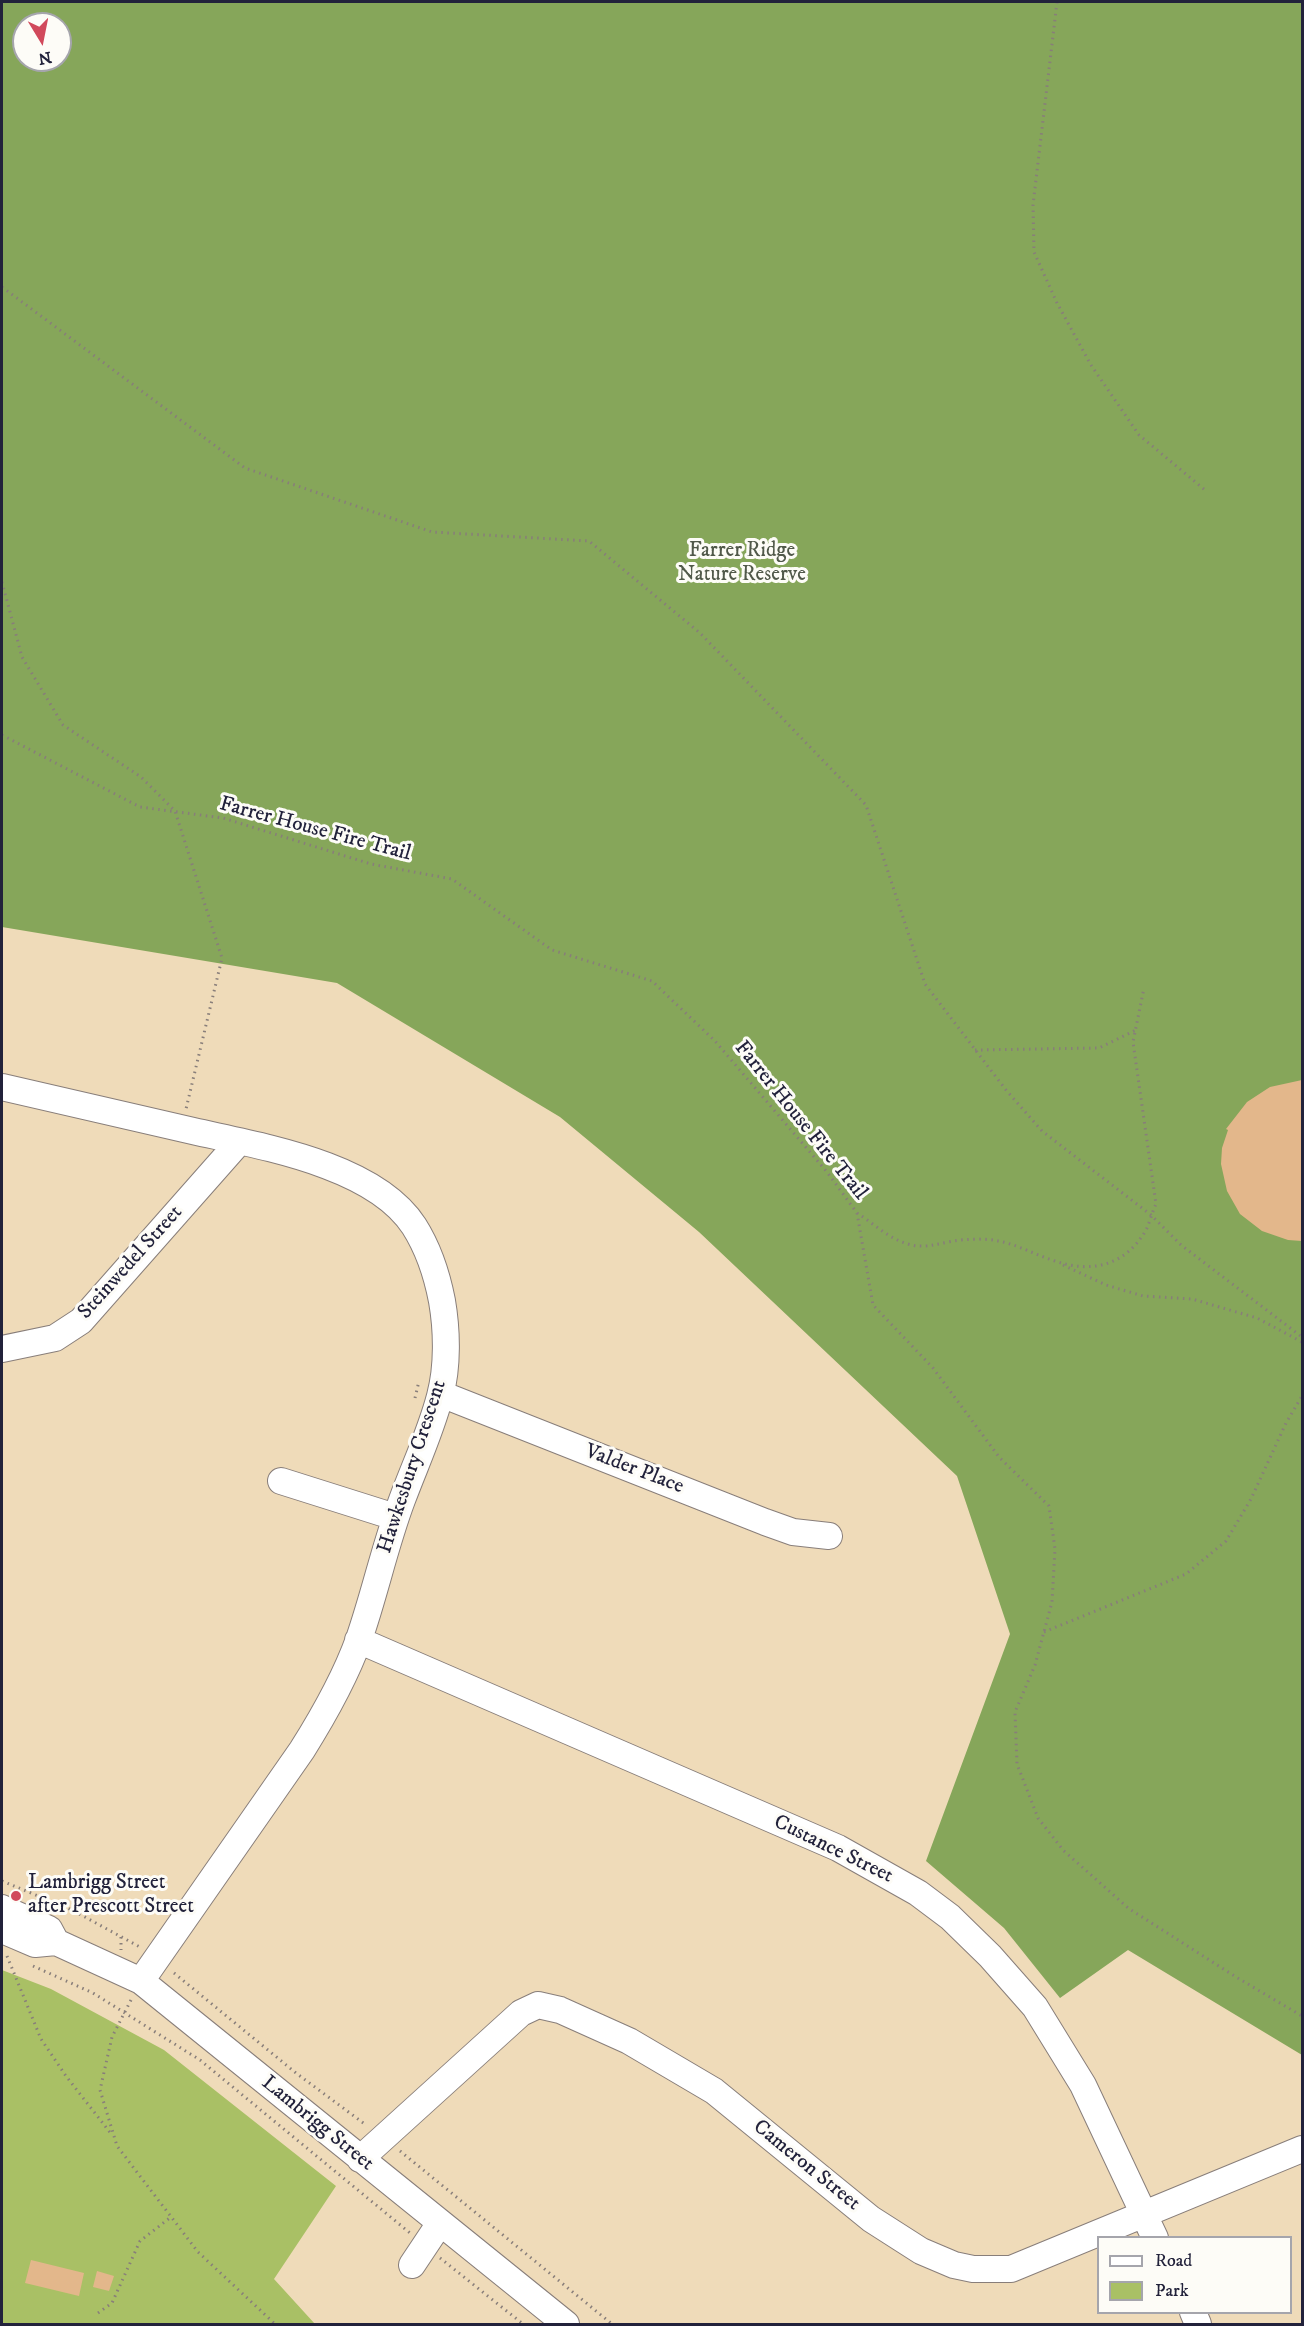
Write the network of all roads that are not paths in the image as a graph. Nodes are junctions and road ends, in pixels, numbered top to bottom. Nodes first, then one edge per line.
1 (2, 1087) edge
2 (239, 1142) junction
3 (2, 1349) edge
4 (441, 1394) junction
5 (281, 1481) dead end
6 (396, 1517) junction
7 (829, 1536) dead end
8 (358, 1641) junction
9 (2, 1908) edge
10 (4, 1942) edge
11 (56, 1942) junction
12 (141, 1980) junction
13 (1302, 2149) edge
14 (360, 2159) junction
15 (1143, 2213) junction
16 (440, 2223) junction
17 (1154, 2236) edge
18 (418, 2255) road end
19 (566, 2325) edge

1 - 2 street, Hawkesbury Crescent
2 - 3 street, Steinwedel Street
2 - 4 street, Hawkesbury Crescent
4 - 6 street, Hawkesbury Crescent
4 - 7 street, Valder Place
5 - 6 street
6 - 8 street, Hawkesbury Crescent
8 - 12 street, Hawkesbury Crescent
8 - 15 street, Custance Street
9 - 11 street, Lambrigg Street
10 - 11 street, Lambrigg Street
11 - 12 street, Lambrigg Street
12 - 14 street, Lambrigg Street
13 - 15 street, Cameron Street
14 - 15 street, Cameron Street
14 - 16 street, Lambrigg Street
15 - 17 street, Custance Street
16 - 18 street
16 - 19 street, Lambrigg Street

